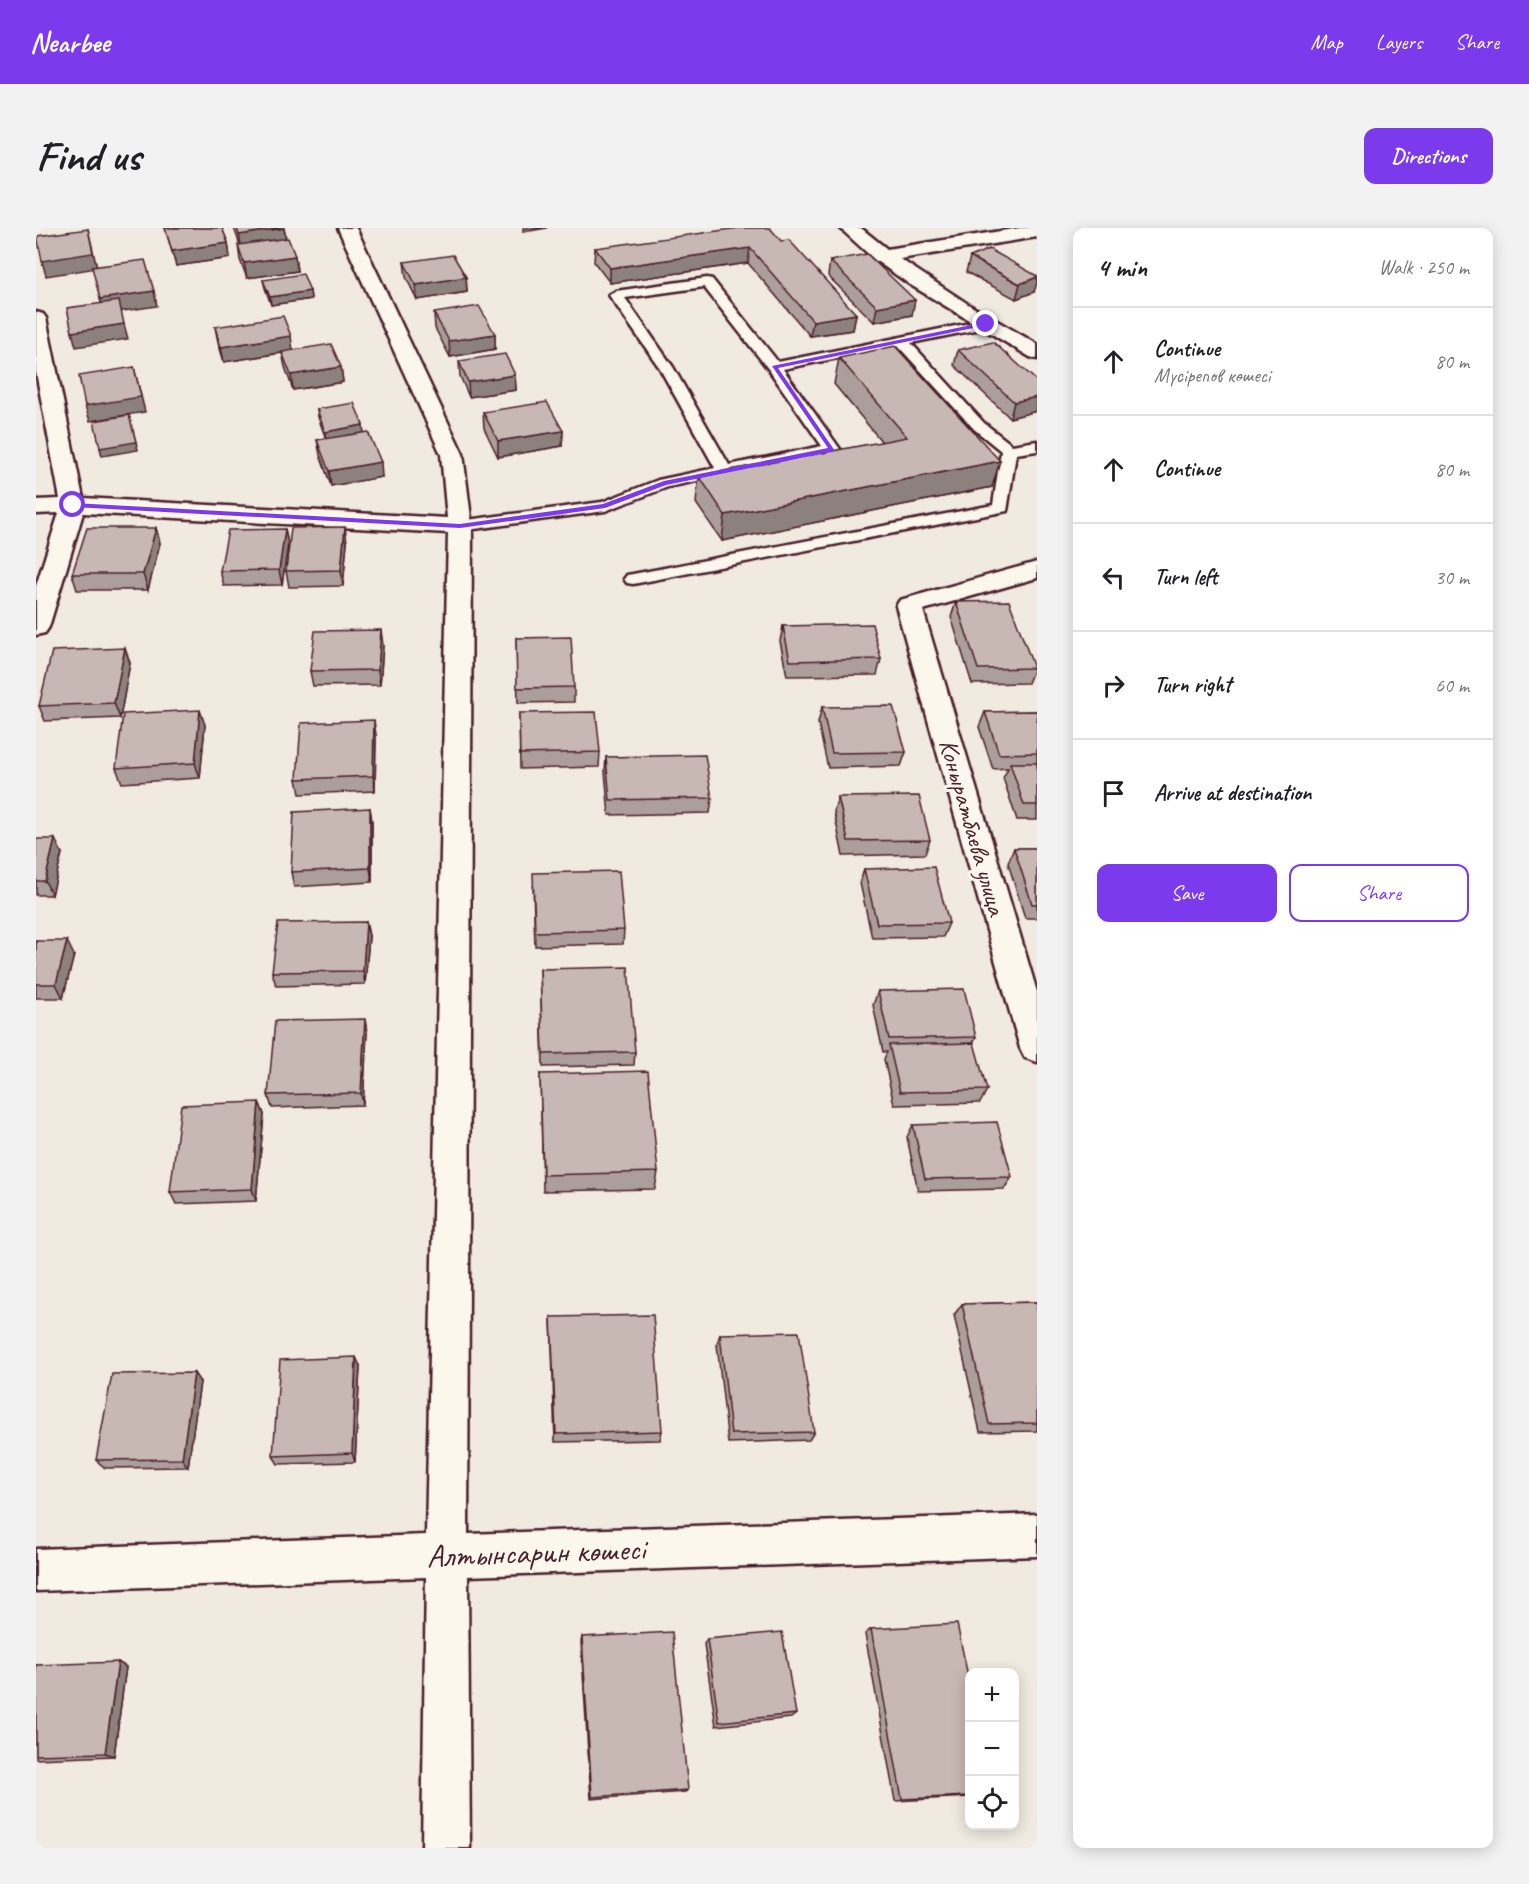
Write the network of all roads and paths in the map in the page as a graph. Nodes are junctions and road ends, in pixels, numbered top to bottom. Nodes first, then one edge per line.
1 (347, 228) edge
2 (849, 228) edge
3 (1037, 231) edge
4 (882, 256) junction
5 (36, 318) edge
6 (986, 324) junction
7 (902, 342) junction
8 (1037, 353) edge
9 (774, 367) junction
10 (1037, 446) edge
11 (1009, 450) junction
12 (724, 471) junction
13 (73, 505) junction
14 (36, 507) edge
15 (460, 526) junction
16 (1037, 570) edge
17 (633, 579) dead end
18 (36, 627) edge
19 (1037, 1048) edge
20 (1037, 1535) edge
21 (447, 1555) junction
22 (36, 1570) edge
23 (446, 1848) edge

1 - 15 street
2 - 4 street
3 - 4 street
4 - 6 street
5 - 13 street
6 - 7 lane
6 - 8 street
7 - 9 lane
7 - 11 lane
9 - 12 lane
9 - 12 lane
10 - 11 lane
11 - 17 lane
12 - 15 lane
13 - 14 street
13 - 15 street
13 - 18 street
15 - 21 street
16 - 19 street, Коныратбаева улица
20 - 21 street, Алтынсарин көшесі
21 - 22 street, Алтынсарин көшесі
21 - 23 street

